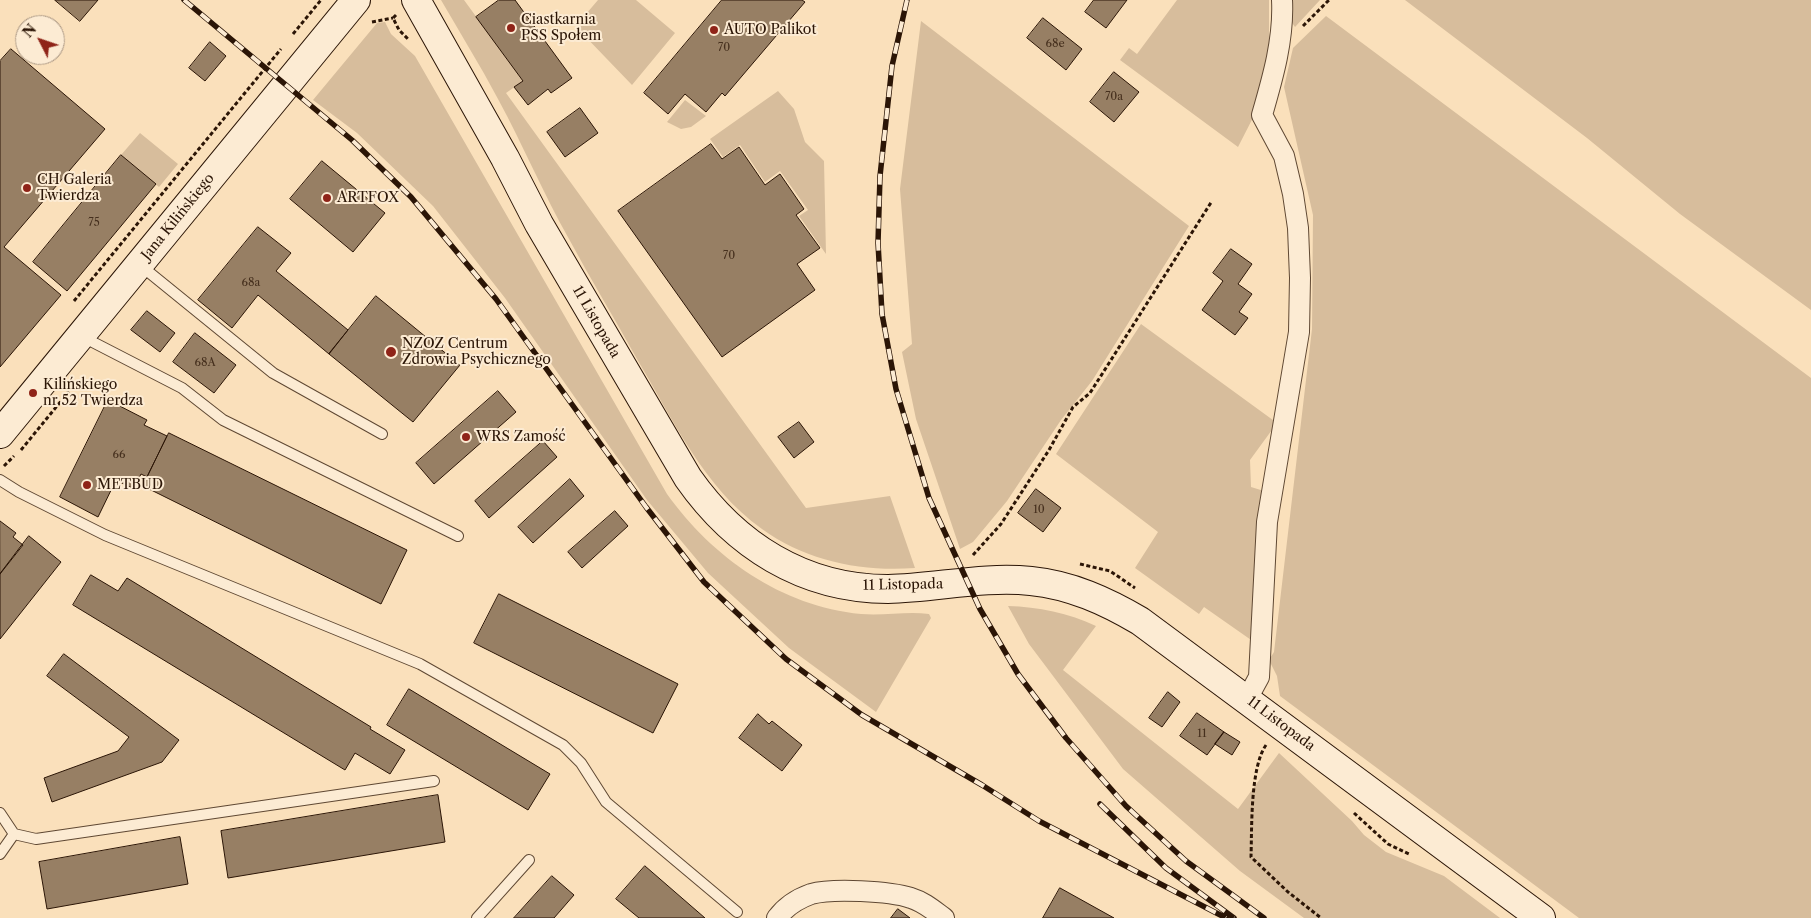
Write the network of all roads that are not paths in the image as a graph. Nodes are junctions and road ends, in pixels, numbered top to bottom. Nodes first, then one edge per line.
1 (356, 0) edge
2 (1282, 0) edge
3 (407, 7) edge
4 (139, 264) junction
5 (80, 336) junction
6 (0, 434) edge
7 (382, 434) dead end
8 (0, 480) edge
9 (458, 536) dead end
10 (1247, 699) junction
11 (434, 781) dead end
12 (0, 813) edge
13 (14, 834) junction
14 (0, 854) edge
15 (529, 860) dead end
16 (737, 912) dead end
17 (478, 918) edge
18 (777, 918) edge
19 (944, 918) edge
20 (1540, 918) edge

1 - 4 street, Jana Kilińskiego
2 - 10 street
3 - 10 street, 11 Listopada
4 - 5 street, Jana Kilińskiego
4 - 7 lane
5 - 6 street, Jana Kilińskiego
5 - 9 lane
8 - 16 lane
10 - 20 street, 11 Listopada
11 - 13 lane
12 - 13 lane
13 - 14 lane
15 - 17 lane
18 - 19 street

